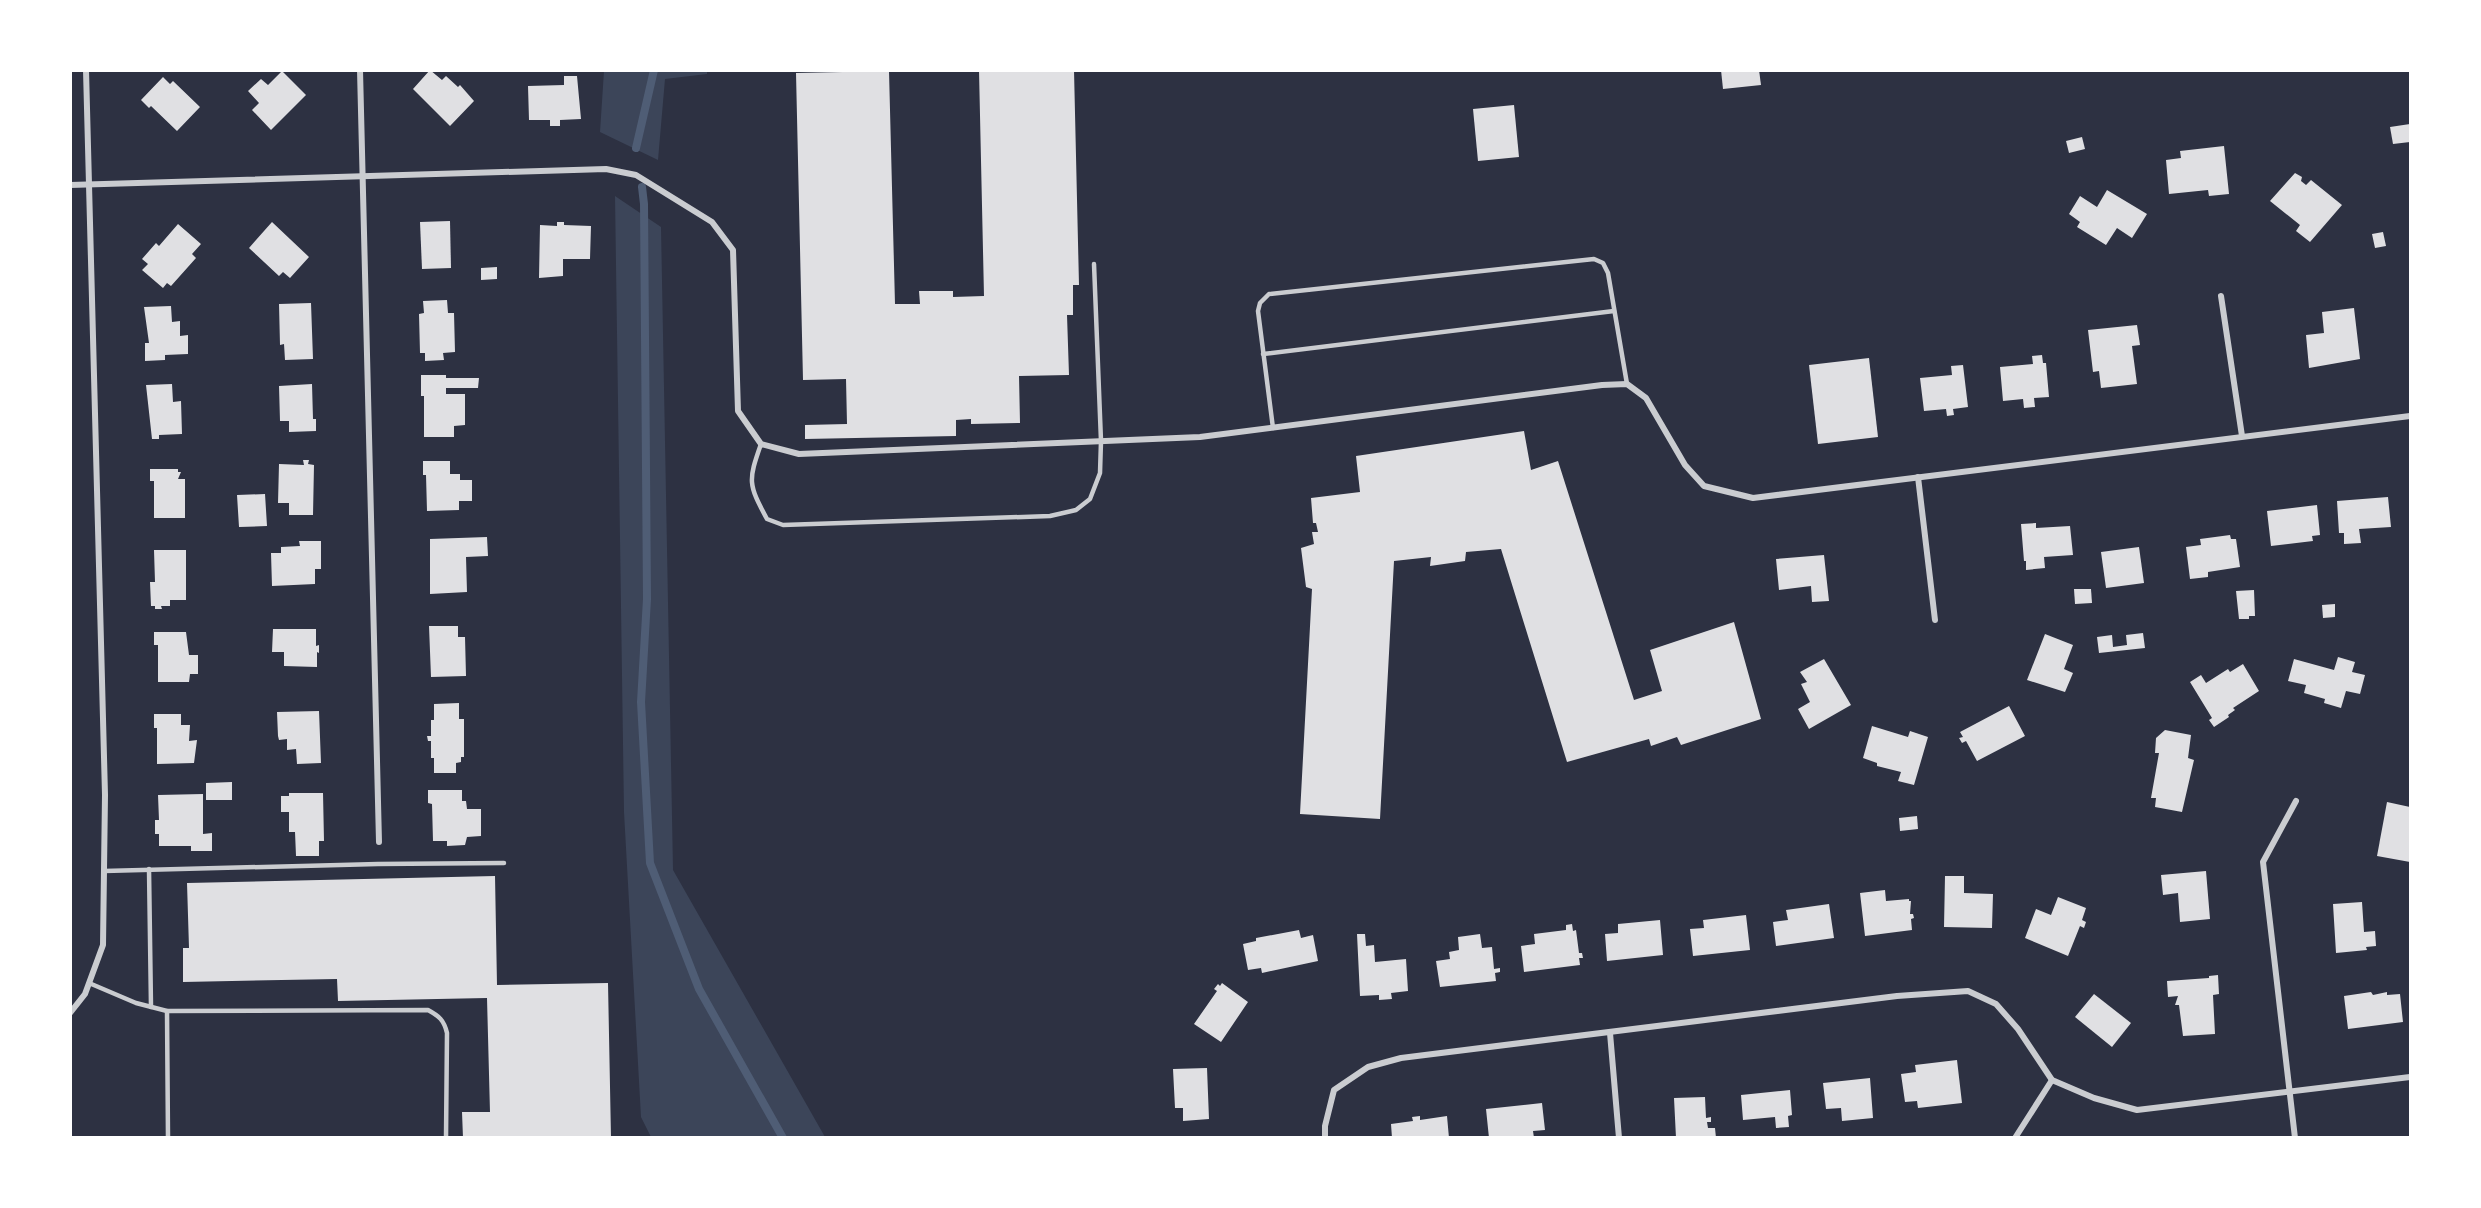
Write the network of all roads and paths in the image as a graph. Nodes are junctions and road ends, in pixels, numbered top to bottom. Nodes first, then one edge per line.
1 (86, 70) edge
2 (360, 70) edge
3 (363, 178) junction
4 (70, 185) edge
5 (88, 185) junction
6 (1094, 264) dead end
7 (2222, 296) dead end
8 (1614, 310) junction
9 (1263, 354) junction
10 (1627, 384) junction
11 (2410, 416) edge
12 (1273, 428) junction
13 (2242, 436) junction
14 (1101, 441) junction
15 (761, 444) junction
16 (1918, 477) junction
17 (1935, 620) dead end
18 (2296, 801) dead end
19 (379, 842) dead end
20 (504, 863) dead end
21 (150, 870) junction
22 (104, 871) junction
23 (89, 983) junction
24 (151, 1007) junction
25 (167, 1011) junction
26 (70, 1013) edge
27 (1610, 1032) junction
28 (2410, 1077) edge
29 (2052, 1080) junction
30 (2290, 1092) junction
31 (168, 1137) edge
32 (446, 1137) edge
33 (1325, 1137) edge
34 (1619, 1137) edge
35 (2015, 1137) edge
36 (2295, 1137) edge

1 - 5 street
2 - 3 street
3 - 5 street
3 - 15 street
3 - 19 street
4 - 5 street
5 - 22 street
6 - 14 lane
7 - 13 street
8 - 9 lane
8 - 9 lane
8 - 10 lane
9 - 12 lane
10 - 12 street
10 - 16 street
11 - 13 street
12 - 14 street
13 - 16 street
14 - 15 street
14 - 15 lane
16 - 17 street
18 - 30 street
20 - 21 lane
21 - 22 lane
21 - 24 lane
22 - 23 street
23 - 24 lane
23 - 26 street
24 - 25 lane
25 - 31 lane
25 - 32 lane
27 - 29 street
27 - 33 street
27 - 34 street
28 - 30 street
29 - 30 street
29 - 35 street
30 - 36 street

